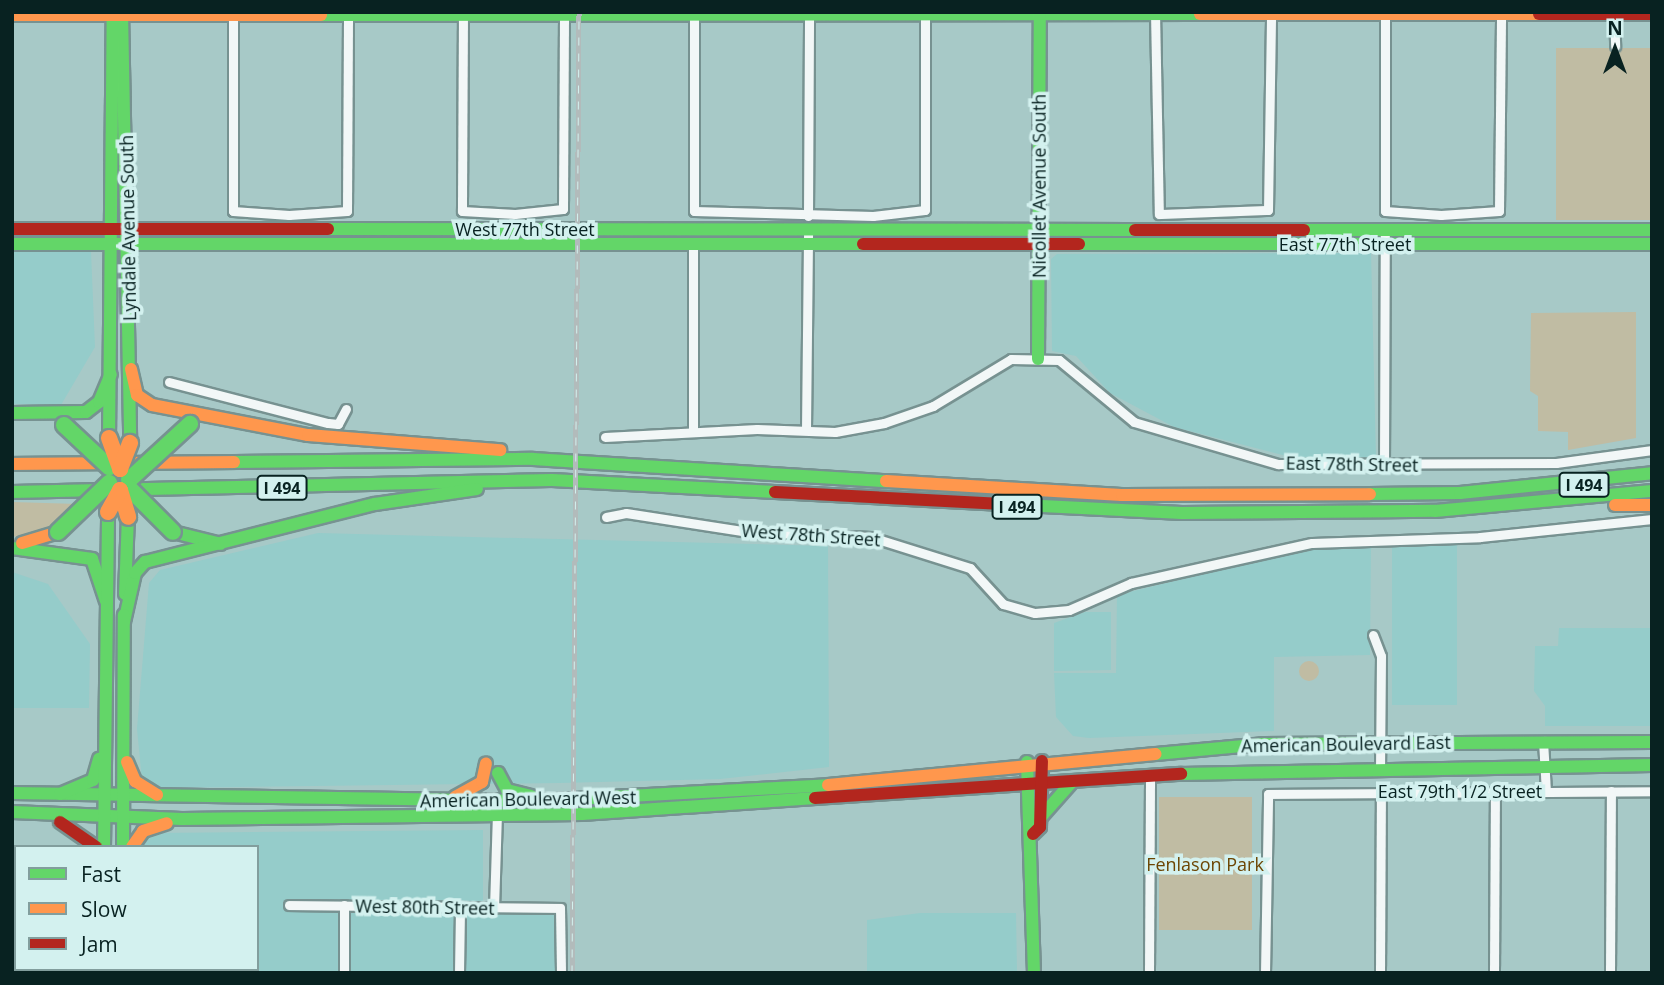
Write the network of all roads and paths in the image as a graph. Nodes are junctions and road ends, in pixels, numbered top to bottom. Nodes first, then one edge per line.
1 (118, 13) edge
2 (233, 13) edge
3 (348, 13) edge
4 (463, 13) edge
5 (564, 13) edge
6 (591, 13) edge
7 (1614, 13) edge
8 (694, 14) edge
9 (809, 14) edge
10 (925, 14) edge
11 (1040, 14) edge
12 (1155, 14) edge
13 (1271, 14) edge
14 (1385, 14) edge
15 (1500, 14) edge
16 (1652, 14) edge
17 (12, 15) edge
18 (1615, 46) dead end
19 (12, 229) edge
20 (808, 230) junction
21 (1258, 230) junction
22 (1652, 230) edge
23 (111, 237) junction
24 (131, 237) junction
25 (1039, 237) junction
26 (1385, 237) junction
27 (12, 244) edge
28 (1167, 244) junction
29 (1652, 244) edge
30 (693, 245) junction
31 (1038, 359) junction
32 (131, 369) junction
33 (111, 374) junction
34 (169, 382) dead end
35 (346, 409) dead end
36 (12, 415) edge
37 (234, 418) junction
38 (806, 430) junction
39 (693, 432) junction
40 (605, 437) dead end
41 (1652, 450) edge
42 (533, 459) junction
43 (12, 464) edge
44 (1652, 465) edge
45 (1384, 466) junction
46 (1652, 473) edge
47 (119, 480) junction
48 (552, 480) junction
49 (1581, 485) junction
50 (1652, 491) edge
51 (12, 492) edge
52 (1556, 503) junction
53 (1652, 505) edge
54 (607, 517) dead end
55 (1652, 519) edge
56 (12, 542) edge
57 (230, 544) junction
58 (12, 548) edge
59 (106, 601) junction
60 (124, 622) junction
61 (1373, 635) dead end
62 (105, 735) junction
63 (1543, 741) junction
64 (1380, 742) junction
65 (1652, 742) edge
66 (124, 748) junction
67 (1196, 748) junction
68 (1034, 762) junction
69 (1546, 765) junction
70 (1652, 765) edge
71 (1380, 766) junction
72 (1198, 772) junction
73 (889, 776) junction
74 (1150, 776) junction
75 (1072, 782) junction
76 (1034, 785) junction
77 (1546, 790) junction
78 (1611, 790) junction
79 (1381, 791) junction
80 (1495, 791) junction
81 (1652, 791) edge
82 (12, 793) edge
83 (890, 794) junction
84 (42, 796) junction
85 (104, 799) junction
86 (124, 799) junction
87 (181, 800) junction
88 (445, 800) junction
89 (559, 800) junction
90 (12, 812) edge
91 (492, 815) junction
92 (47, 816) junction
93 (104, 818) junction
94 (124, 818) junction
95 (1040, 818) junction
96 (182, 819) junction
97 (1033, 834) junction
98 (94, 845) edge
99 (104, 845) edge
100 (124, 845) edge
101 (133, 845) edge
102 (289, 905) dead end
103 (344, 905) junction
104 (460, 908) junction
105 (494, 908) junction
106 (344, 973) edge
107 (459, 973) edge
108 (561, 973) edge
109 (1034, 973) edge
110 (1149, 973) edge
111 (1265, 973) edge
112 (1380, 973) edge
113 (1494, 973) edge
114 (1610, 973) edge

1 - 2 main road
1 - 17 main road
1 - 23 main road, Lyndale Avenue South
1 - 24 main road, Lyndale Avenue South
2 - 3 main road
2 - 3 street
3 - 4 main road
4 - 5 main road
4 - 5 street
5 - 6 main road
6 - 8 main road
7 - 15 main road
7 - 16 main road
7 - 18 street
8 - 9 main road
8 - 20 street
9 - 10 main road
9 - 20 street
10 - 11 main road
10 - 20 street
11 - 12 main road
11 - 25 main road, Nicollet Avenue South
12 - 13 main road
12 - 13 street
13 - 14 main road
14 - 15 main road
14 - 15 street
19 - 23 main road, West 77th Street
20 - 24 main road, West 77th Street
20 - 25 main road, West 77th Street
20 - 30 main road, West 77th Street
20 - 38 street
21 - 25 main road, East 77th Street
21 - 26 main road, East 77th Street
21 - 28 main road
22 - 26 main road, East 77th Street
23 - 24 main road, West 77th Street
23 - 27 main road, West 77th Street
23 - 33 main road, Lyndale Avenue South
24 - 30 main road, West 77th Street
24 - 32 main road, Lyndale Avenue South
25 - 28 main road, East 77th Street
25 - 31 main road, Nicollet Avenue South
26 - 28 main road, East 77th Street
26 - 29 main road, East 77th Street
26 - 45 street
30 - 39 street
31 - 38 street
31 - 45 street, East 78th Street
32 - 37 main road
32 - 47 main road, Lyndale Avenue South, bridge
33 - 36 main road
33 - 47 main road, Lyndale Avenue South, bridge
34 - 35 street
36 - 47 main road, bridge
37 - 42 main road
37 - 47 main road, bridge
38 - 39 street
39 - 40 street
41 - 45 street, East 78th Street
42 - 43 main road, I 494
42 - 49 main road, I 494
44 - 49 main road
46 - 49 main road, I 494
47 - 56 main road, bridge
47 - 57 main road, bridge
47 - 59 main road, bridge
47 - 60 main road, bridge
48 - 51 main road, I 494
48 - 52 main road, I 494
48 - 57 main road
50 - 52 main road, I 494
52 - 53 main road
54 - 55 street, West 78th Street
57 - 60 main road
58 - 59 main road
59 - 62 main road
60 - 66 main road
61 - 64 street
62 - 84 main road
62 - 85 main road
63 - 64 main road, American Boulevard East
63 - 65 main road, American Boulevard East
63 - 69 street
64 - 67 main road, American Boulevard East
64 - 71 street
66 - 86 main road
66 - 87 main road
67 - 68 main road, American Boulevard East
67 - 72 main road
68 - 73 main road, American Boulevard West
68 - 76 main road
69 - 70 main road, American Boulevard East
69 - 71 main road, American Boulevard East
69 - 77 street
71 - 72 main road, American Boulevard East
72 - 74 main road, American Boulevard East
73 - 83 main road
73 - 89 main road, American Boulevard West
74 - 75 main road, American Boulevard East
74 - 110 street
75 - 76 main road, American Boulevard East
75 - 95 main road
76 - 83 main road, American Boulevard West
76 - 95 main road
76 - 97 main road
77 - 78 street, East 79th 1/2 Street
77 - 80 street, East 79th 1/2 Street
78 - 81 street, East 79th 1/2 Street
78 - 114 street
79 - 80 street, East 79th 1/2 Street
79 - 111 street, East 79th 1/2 Street
79 - 112 street
80 - 113 street
82 - 84 main road, American Boulevard West
83 - 91 main road, American Boulevard West
84 - 85 main road, American Boulevard West
85 - 86 main road, American Boulevard West
85 - 93 main road
86 - 87 main road, American Boulevard West
86 - 94 main road
87 - 88 main road, American Boulevard West
88 - 89 main road, American Boulevard West
88 - 89 main road
90 - 92 main road, American Boulevard West
91 - 96 main road, American Boulevard West
91 - 105 street
92 - 93 main road, American Boulevard West
92 - 98 main road
93 - 94 main road, American Boulevard West
93 - 99 main road
94 - 96 main road, American Boulevard West
94 - 100 main road
95 - 97 main road
96 - 101 main road
97 - 109 main road
102 - 103 street, West 80th Street
103 - 104 street, West 80th Street
103 - 106 street
104 - 105 street, West 80th Street
104 - 107 street
105 - 108 street, West 80th Street

